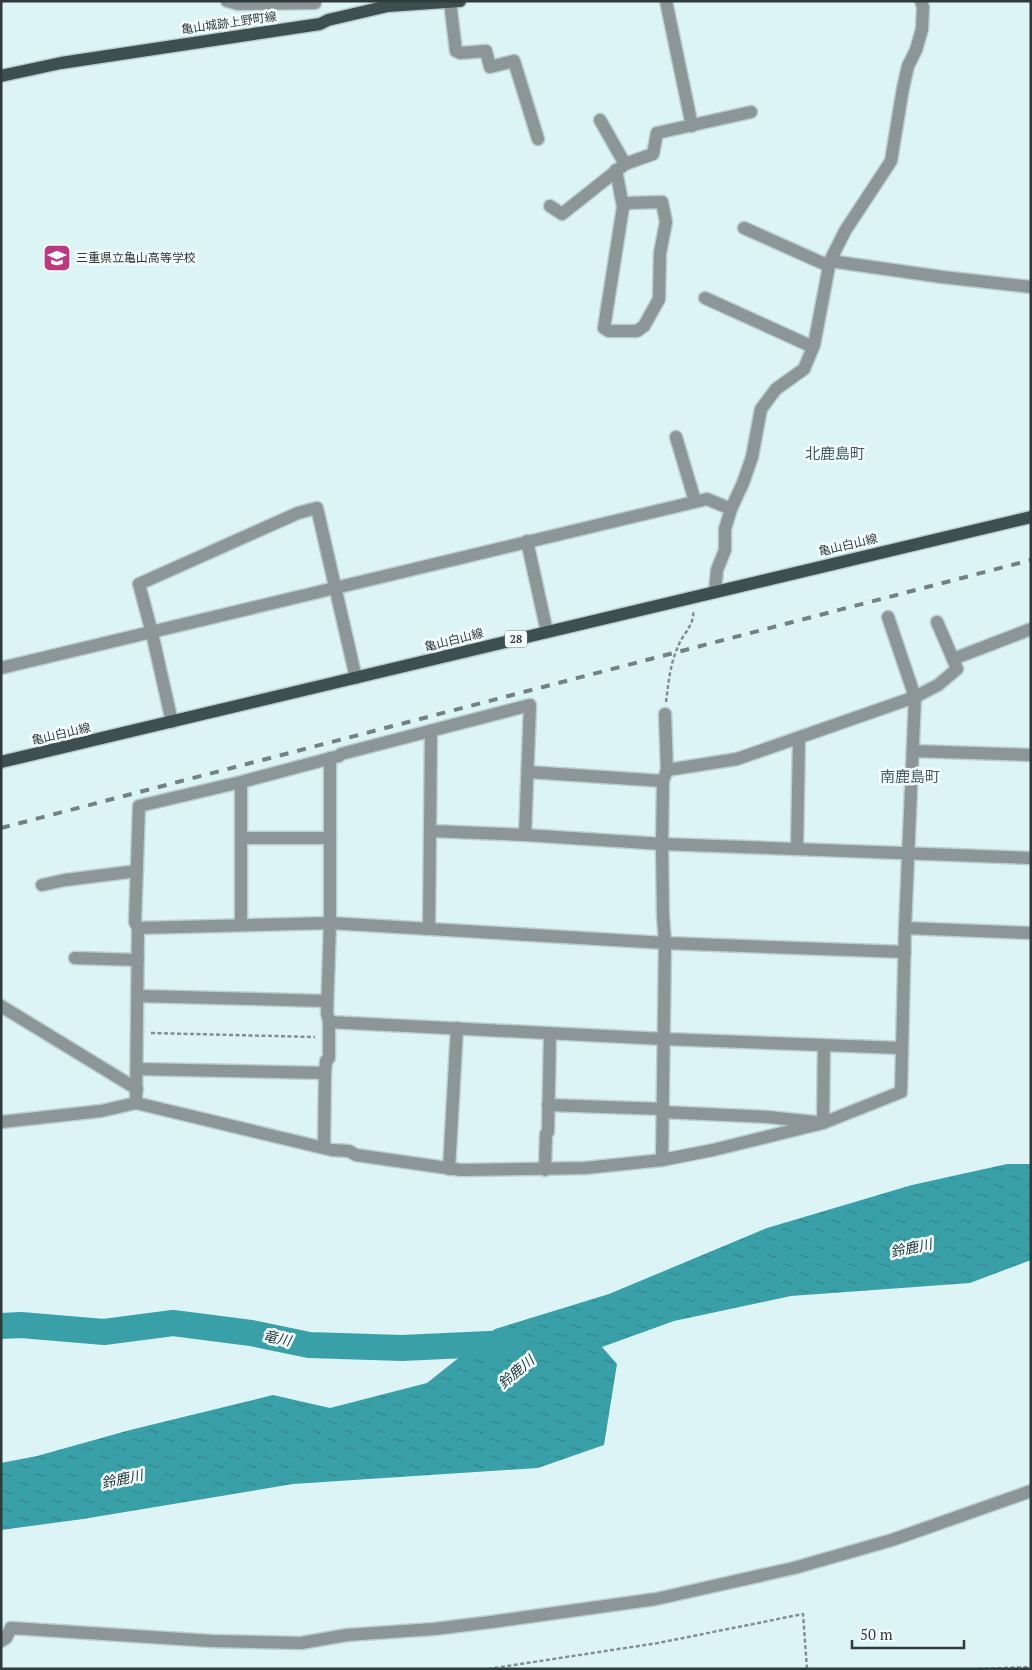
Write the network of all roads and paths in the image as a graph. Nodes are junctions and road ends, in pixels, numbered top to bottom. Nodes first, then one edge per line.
1 (227, 1) edge
2 (666, 1) edge
3 (920, 1) edge
4 (314, 2) edge
5 (455, 2) edge
6 (320, 24) junction
7 (1, 76) edge
8 (751, 112) dead end
9 (600, 120) dead end
10 (692, 126) junction
11 (538, 139) dead end
12 (620, 167) junction
13 (550, 206) dead end
14 (623, 207) junction
15 (744, 228) dead end
16 (829, 264) junction
17 (1031, 287) edge
18 (705, 298) dead end
19 (813, 347) junction
20 (676, 437) dead end
21 (695, 502) junction
22 (731, 509) junction
23 (1031, 517) edge
24 (527, 541) junction
25 (335, 588) junction
26 (715, 591) junction
27 (690, 598) junction
28 (888, 618) dead end
29 (937, 622) dead end
30 (1031, 629) edge
31 (547, 632) junction
32 (152, 633) junction
33 (953, 659) junction
34 (1, 668) edge
35 (356, 678) junction
36 (915, 697) junction
37 (664, 714) joint
38 (172, 722) junction
39 (431, 731) junction
40 (799, 738) junction
41 (913, 751) junction
42 (1031, 755) edge
43 (330, 758) junction
44 (2, 760) edge
45 (528, 772) junction
46 (665, 775) junction
47 (241, 782) junction
48 (431, 831) junction
49 (525, 835) junction
50 (242, 838) junction
51 (330, 838) junction
52 (662, 844) junction
53 (797, 848) junction
54 (908, 854) junction
55 (1031, 858) edge
56 (137, 871) junction
57 (42, 885) dead end
58 (330, 922) junction
59 (241, 925) junction
60 (138, 928) junction
61 (430, 928) junction
62 (905, 928) junction
63 (1031, 933) edge
64 (665, 943) junction
65 (904, 952) junction
66 (74, 958) dead end
67 (138, 960) junction
68 (138, 996) junction
69 (328, 1001) junction
70 (1, 1006) edge
71 (329, 1022) junction
72 (457, 1028) junction
73 (137, 1033) junction
74 (550, 1034) junction
75 (329, 1037) junction
76 (664, 1039) junction
77 (824, 1046) junction
78 (902, 1048) junction
79 (137, 1069) junction
80 (325, 1073) junction
81 (137, 1089) junction
82 (136, 1103) junction
83 (548, 1105) junction
84 (663, 1111) junction
85 (1, 1122) edge
86 (823, 1123) junction
87 (324, 1147) junction
88 (662, 1160) junction
89 (449, 1169) junction
90 (545, 1170) junction
91 (1031, 1491) edge
92 (1, 1641) edge
93 (1031, 1667) edge
94 (488, 1669) edge
95 (807, 1669) edge
96 (978, 1669) edge

1 - 4 street
2 - 10 street
3 - 16 street
4 - 6 street
5 - 6 main road, 亀山城跡上野町線
5 - 11 street
6 - 7 main road, 亀山城跡上野町線
8 - 10 street
9 - 12 street
10 - 12 street
12 - 13 street
12 - 14 street
14 - 14 street
15 - 16 street
16 - 17 street
16 - 19 street
18 - 19 street
19 - 22 street
20 - 21 street
21 - 22 street
21 - 24 street
22 - 26 street
23 - 26 main road, 亀山白山線 / 28
24 - 25 street
24 - 31 street
25 - 32 street
25 - 32 street
25 - 35 street
26 - 27 main road, 亀山白山線 / 28
27 - 31 main road, 亀山白山線 / 28
27 - 37 path
28 - 36 street
29 - 33 street
30 - 33 street
31 - 35 main road, 亀山白山線 / 28
32 - 34 street
32 - 38 street
33 - 36 street
35 - 38 main road, 亀山白山線 / 28
36 - 40 street
36 - 41 street
37 - 46 street
38 - 44 main road, 亀山白山線 / 28
39 - 43 street
39 - 45 street
39 - 48 street
40 - 46 street
40 - 53 street
41 - 42 street
41 - 54 street
43 - 47 street
43 - 51 street
45 - 46 street
45 - 49 street
46 - 52 street
47 - 50 street
47 - 56 street
48 - 49 street
48 - 61 street
49 - 52 street
50 - 51 street
50 - 59 street
51 - 58 street
52 - 53 street
52 - 64 street
53 - 54 street
54 - 55 street
54 - 62 street
56 - 57 street
56 - 60 street
58 - 59 street
58 - 61 street
58 - 69 street
59 - 60 street
60 - 67 street
61 - 64 street
62 - 63 street
62 - 65 street
64 - 65 street
64 - 76 street
65 - 78 street
66 - 67 street
67 - 68 street
68 - 69 street
68 - 73 street
69 - 71 street
70 - 81 street
71 - 72 street
71 - 75 street
72 - 74 street
72 - 89 street
73 - 75 path
73 - 79 street
74 - 76 street
74 - 83 street
75 - 80 street
76 - 77 street
76 - 84 street
77 - 78 street
77 - 86 street
78 - 86 street
79 - 80 street
79 - 81 street
80 - 87 street
81 - 82 street
82 - 85 street
82 - 87 street
83 - 84 street
83 - 90 street
84 - 86 street
84 - 88 street
86 - 88 street
87 - 89 street
88 - 90 street
89 - 90 street
91 - 92 street
93 - 96 path
94 - 95 path

